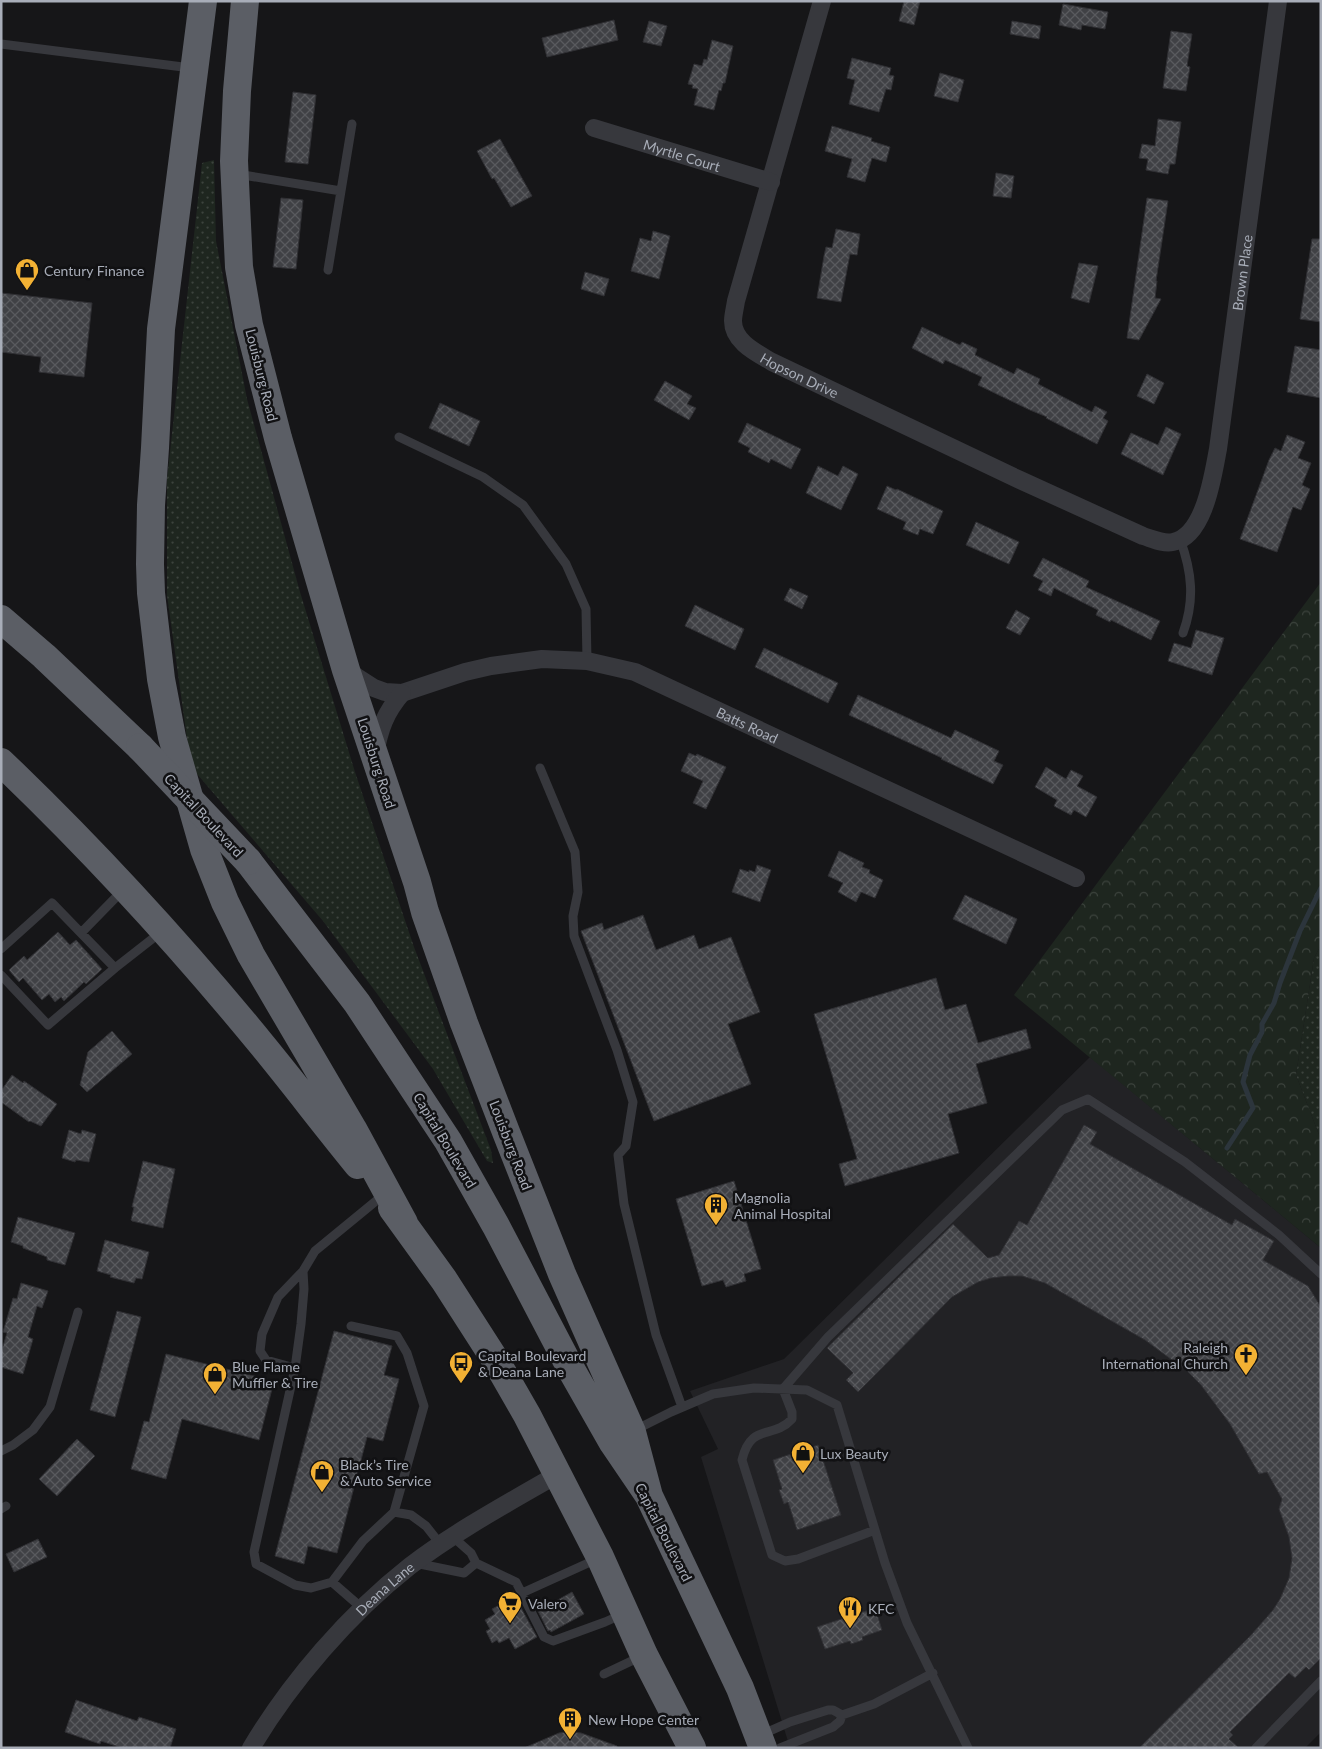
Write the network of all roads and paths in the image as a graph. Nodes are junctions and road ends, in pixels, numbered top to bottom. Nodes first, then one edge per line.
1 (204, 1) edge
2 (246, 1) edge
3 (822, 1) edge
4 (1278, 1) edge
5 (1, 44) edge
6 (194, 68) junction
7 (352, 124) dead end
8 (594, 128) dead end
9 (234, 173) junction
10 (771, 182) junction
11 (341, 191) junction
12 (328, 270) dead end
13 (399, 437) dead end
14 (1182, 538) junction
15 (1, 619) edge
16 (1183, 633) dead end
17 (587, 660) junction
18 (346, 670) junction
19 (402, 693) junction
20 (375, 758) junction
21 (1, 762) edge
22 (540, 768) dead end
23 (1076, 878) dead end
24 (124, 888) junction
25 (163, 930) junction
26 (81, 933) junction
27 (1, 949) edge
28 (115, 968) junction
29 (1, 974) edge
30 (382, 1196) junction
31 (404, 1223) junction
32 (303, 1271) junction
33 (1321, 1274) edge
34 (78, 1312) dead end
35 (351, 1326) dead end
36 (295, 1368) junction
37 (783, 1389) junction
38 (682, 1407) junction
39 (622, 1437) junction
40 (1, 1452) edge
41 (558, 1474) junction
42 (394, 1512) junction
43 (875, 1530) junction
44 (447, 1541) junction
45 (600, 1557) junction
46 (415, 1563) junction
47 (476, 1564) junction
48 (332, 1582) junction
49 (522, 1593) junction
50 (363, 1609) junction
51 (626, 1613) junction
52 (644, 1655) junction
53 (933, 1673) junction
54 (604, 1674) dead end
55 (1321, 1682) edge
56 (842, 1715) junction
57 (767, 1744) edge
58 (251, 1748) edge
59 (692, 1748) edge
60 (968, 1748) edge
61 (1256, 1748) edge

1 - 6 highway
2 - 9 highway, Louisburg Road
3 - 10 street, Hopson Drive
4 - 14 street, Brown Place
5 - 6 lane
6 - 31 highway
7 - 11 lane
8 - 10 street, Myrtle Court
9 - 11 lane
9 - 18 highway, Louisburg Road
10 - 14 street, Hopson Drive
11 - 12 lane
13 - 17 lane
14 - 16 lane
15 - 39 highway, Capital Boulevard, bridge
17 - 19 street, Batts Road
17 - 23 street, Batts Road
18 - 19 street, Batts Road
18 - 20 highway, Louisburg Road
19 - 20 street
20 - 39 highway, Louisburg Road
21 - 24 highway
22 - 38 lane
24 - 25 highway
24 - 26 lane
25 - 28 lane
25 - 30 highway
26 - 27 lane
26 - 28 lane
28 - 29 lane
30 - 31 highway
30 - 32 lane
31 - 41 highway
32 - 36 lane
32 - 36 lane
33 - 37 lane
34 - 40 lane
35 - 42 lane
36 - 48 lane
37 - 38 lane
37 - 43 lane
37 - 43 lane
38 - 39 lane
39 - 57 highway, Capital Boulevard
41 - 44 street, Deana Lane
41 - 45 highway
42 - 44 lane
42 - 48 lane
43 - 53 lane
44 - 46 street, Deana Lane
44 - 47 lane
45 - 49 lane
45 - 51 highway
46 - 47 lane
46 - 50 street, Deana Lane
47 - 49 lane
48 - 50 lane
49 - 51 lane
50 - 58 street, Deana Lane
51 - 52 highway
52 - 54 lane
52 - 59 highway
53 - 56 lane
53 - 60 lane
55 - 61 lane
56 - 57 lane
56 - 57 lane

